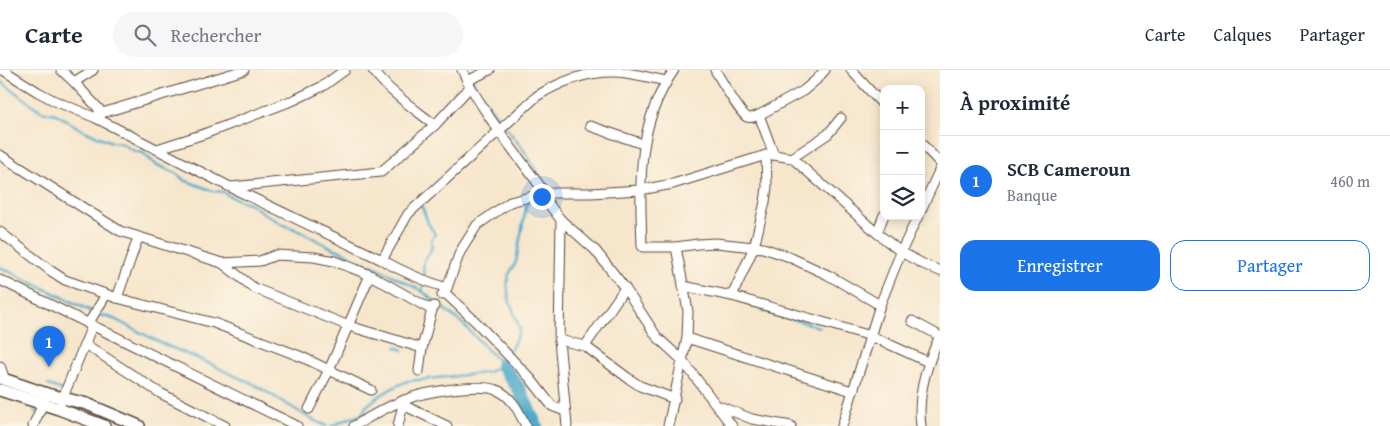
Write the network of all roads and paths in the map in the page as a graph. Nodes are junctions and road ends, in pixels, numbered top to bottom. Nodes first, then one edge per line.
1 (3, 70) edge
2 (61, 70) edge
3 (93, 70) edge
4 (244, 70) edge
5 (345, 70) edge
6 (373, 70) edge
7 (462, 70) edge
8 (490, 70) edge
9 (674, 70) edge
10 (715, 70) edge
11 (826, 70) edge
12 (851, 70) edge
13 (667, 81) junction
14 (74, 82) junction
15 (469, 84) junction
16 (880, 102) edge
17 (759, 115) junction
18 (97, 116) junction
19 (841, 118) dead end
20 (435, 126) junction
21 (590, 126) dead end
22 (500, 130) junction
23 (643, 144) junction
24 (925, 148) edge
25 (157, 149) junction
26 (0, 155) edge
27 (770, 155) junction
28 (792, 158) junction
29 (940, 163) edge
30 (940, 169) edge
31 (230, 187) junction
32 (640, 190) junction
33 (543, 194) junction
34 (925, 201) edge
35 (561, 220) junction
36 (882, 220) edge
37 (916, 220) edge
38 (0, 232) edge
39 (877, 233) junction
40 (138, 238) junction
41 (676, 247) junction
42 (754, 247) junction
43 (902, 252) junction
44 (382, 260) junction
45 (222, 263) junction
46 (940, 271) edge
47 (370, 275) junction
48 (0, 280) edge
49 (684, 286) junction
50 (625, 288) junction
51 (444, 291) junction
52 (106, 295) junction
53 (732, 296) junction
54 (117, 298) junction
55 (880, 305) junction
56 (912, 321) dead end
57 (90, 325) junction
58 (349, 326) junction
59 (871, 336) junction
60 (940, 336) edge
61 (687, 338) junction
62 (559, 340) junction
63 (85, 344) junction
64 (585, 346) junction
65 (422, 348) junction
66 (683, 361) junction
67 (928, 362) junction
68 (0, 366) edge
69 (329, 370) junction
70 (418, 371) dead end
71 (2, 383) edge
72 (371, 390) dead end
73 (852, 391) junction
74 (63, 397) junction
75 (45, 399) junction
76 (675, 399) junction
77 (404, 402) junction
78 (718, 406) junction
79 (59, 409) junction
80 (309, 409) dead end
81 (565, 411) junction
82 (34, 426) edge
83 (104, 426) edge
84 (139, 426) edge
85 (225, 426) edge
86 (297, 426) edge
87 (354, 426) edge
88 (398, 426) edge
89 (448, 426) edge
90 (526, 426) edge
91 (567, 426) edge
92 (668, 426) edge
93 (732, 426) edge
94 (791, 426) edge
95 (842, 426) edge
96 (921, 426) edge

1 - 18 street
2 - 14 street
3 - 14 street
4 - 18 street
5 - 25 street
6 - 20 street
7 - 15 street
8 - 15 street
9 - 13 street
10 - 17 street
11 - 17 street
12 - 16 street
13 - 22 street
13 - 23 street
14 - 18 street
15 - 20 street
15 - 22 street
17 - 27 street
18 - 25 street
19 - 28 street
20 - 31 street
21 - 23 street
22 - 33 street
22 - 44 street
23 - 32 street
24 - 29 street
25 - 31 street
26 - 40 street
27 - 28 street
27 - 32 street
27 - 42 street
28 - 39 street
30 - 34 street
31 - 44 street
32 - 33 street
32 - 41 street
33 - 35 street
33 - 51 street
35 - 50 street
35 - 62 street
36 - 39 street
37 - 43 street
38 - 52 street
39 - 43 street
40 - 45 street
40 - 54 street
41 - 42 street
41 - 49 street
42 - 53 street
42 - 55 street
43 - 46 street
43 - 55 street
44 - 51 street
45 - 47 street
45 - 58 street
47 - 58 street
47 - 65 street
48 - 57 street
49 - 53 street
49 - 61 street
50 - 64 street
50 - 66 street
51 - 81 street
52 - 54 street
52 - 57 street
53 - 59 street
54 - 69 street
55 - 59 street
56 - 60 street
57 - 63 street
57 - 86 street
58 - 65 street
58 - 69 street
59 - 67 street
59 - 73 street
60 - 67 street
61 - 66 street
61 - 73 street
62 - 64 street
62 - 81 street
63 - 74 street
63 - 85 street
64 - 76 street
65 - 70 street
66 - 76 street
66 - 78 street
67 - 96 street
68 - 71 street
69 - 72 street
69 - 80 street
71 - 75 main road
73 - 95 street
74 - 75 main road
74 - 79 street
74 - 84 main road
75 - 79 main road
75 - 82 street
76 - 92 street
77 - 87 street
77 - 88 street
77 - 89 street
77 - 90 street
78 - 93 street
78 - 94 street
79 - 83 main road
81 - 91 street

